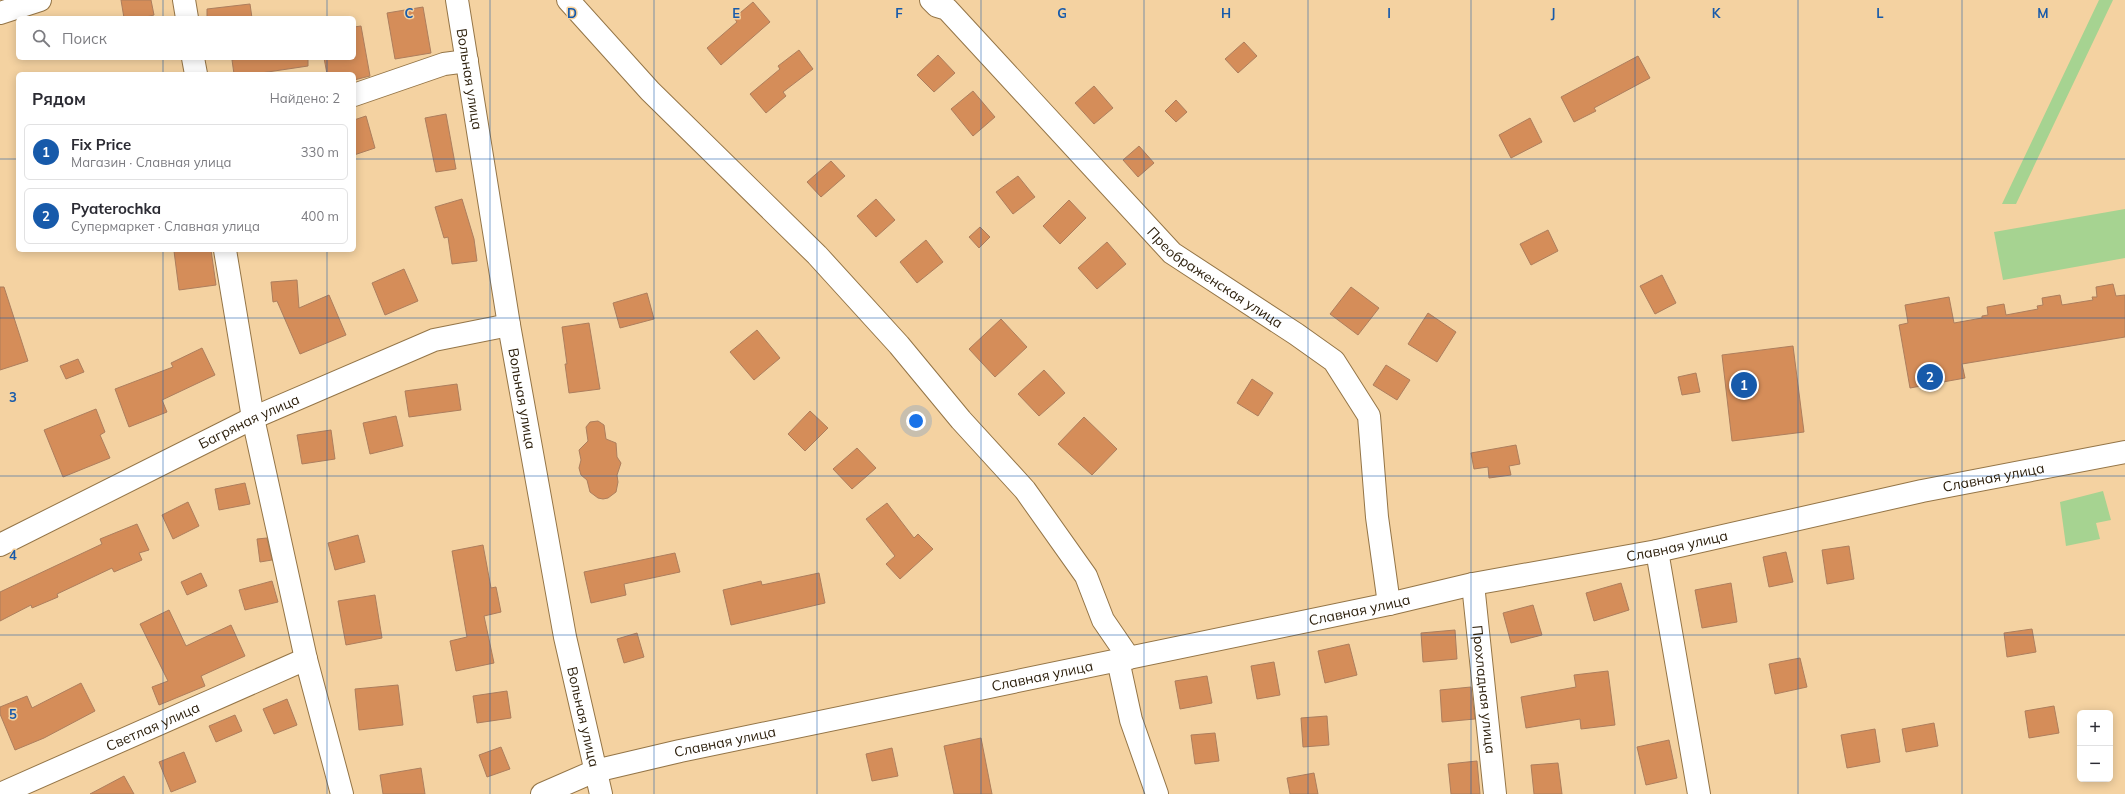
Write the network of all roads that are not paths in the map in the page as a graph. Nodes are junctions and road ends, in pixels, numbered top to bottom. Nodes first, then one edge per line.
1 (40, 0) edge
2 (184, 0) edge
3 (457, 0) edge
4 (568, 0) edge
5 (931, 0) edge
6 (0, 13) edge
7 (187, 16) edge
8 (193, 60) edge
9 (467, 62) junction
10 (196, 72) edge
11 (356, 93) edge
12 (225, 252) edge
13 (509, 324) junction
14 (253, 418) junction
15 (2125, 452) edge
16 (0, 545) edge
17 (1657, 551) junction
18 (1473, 584) junction
19 (1389, 604) junction
20 (306, 659) junction
21 (1123, 659) junction
22 (595, 771) junction
23 (0, 794) edge
24 (342, 794) edge
25 (542, 794) edge
26 (601, 794) edge
27 (1156, 794) edge
28 (1495, 794) edge
29 (1699, 794) edge

1 - 6 street
2 - 7 street
3 - 9 street, Вольная улица
4 - 21 street
5 - 19 street, Преображенская улица
8 - 10 street
9 - 11 street
9 - 13 street, Вольная улица
12 - 14 street
13 - 14 street, Багряная улица
13 - 22 street, Вольная улица
14 - 16 street, Багряная улица
14 - 20 street
15 - 17 street, Славная улица
17 - 18 street, Славная улица
17 - 29 street
18 - 19 street, Славная улица
18 - 28 street, Прохладная улица
19 - 21 street, Славная улица
20 - 23 street, Светлая улица
20 - 24 street
21 - 22 street, Славная улица
21 - 27 street
22 - 25 street, Славная улица
22 - 26 street, Вольная улица

